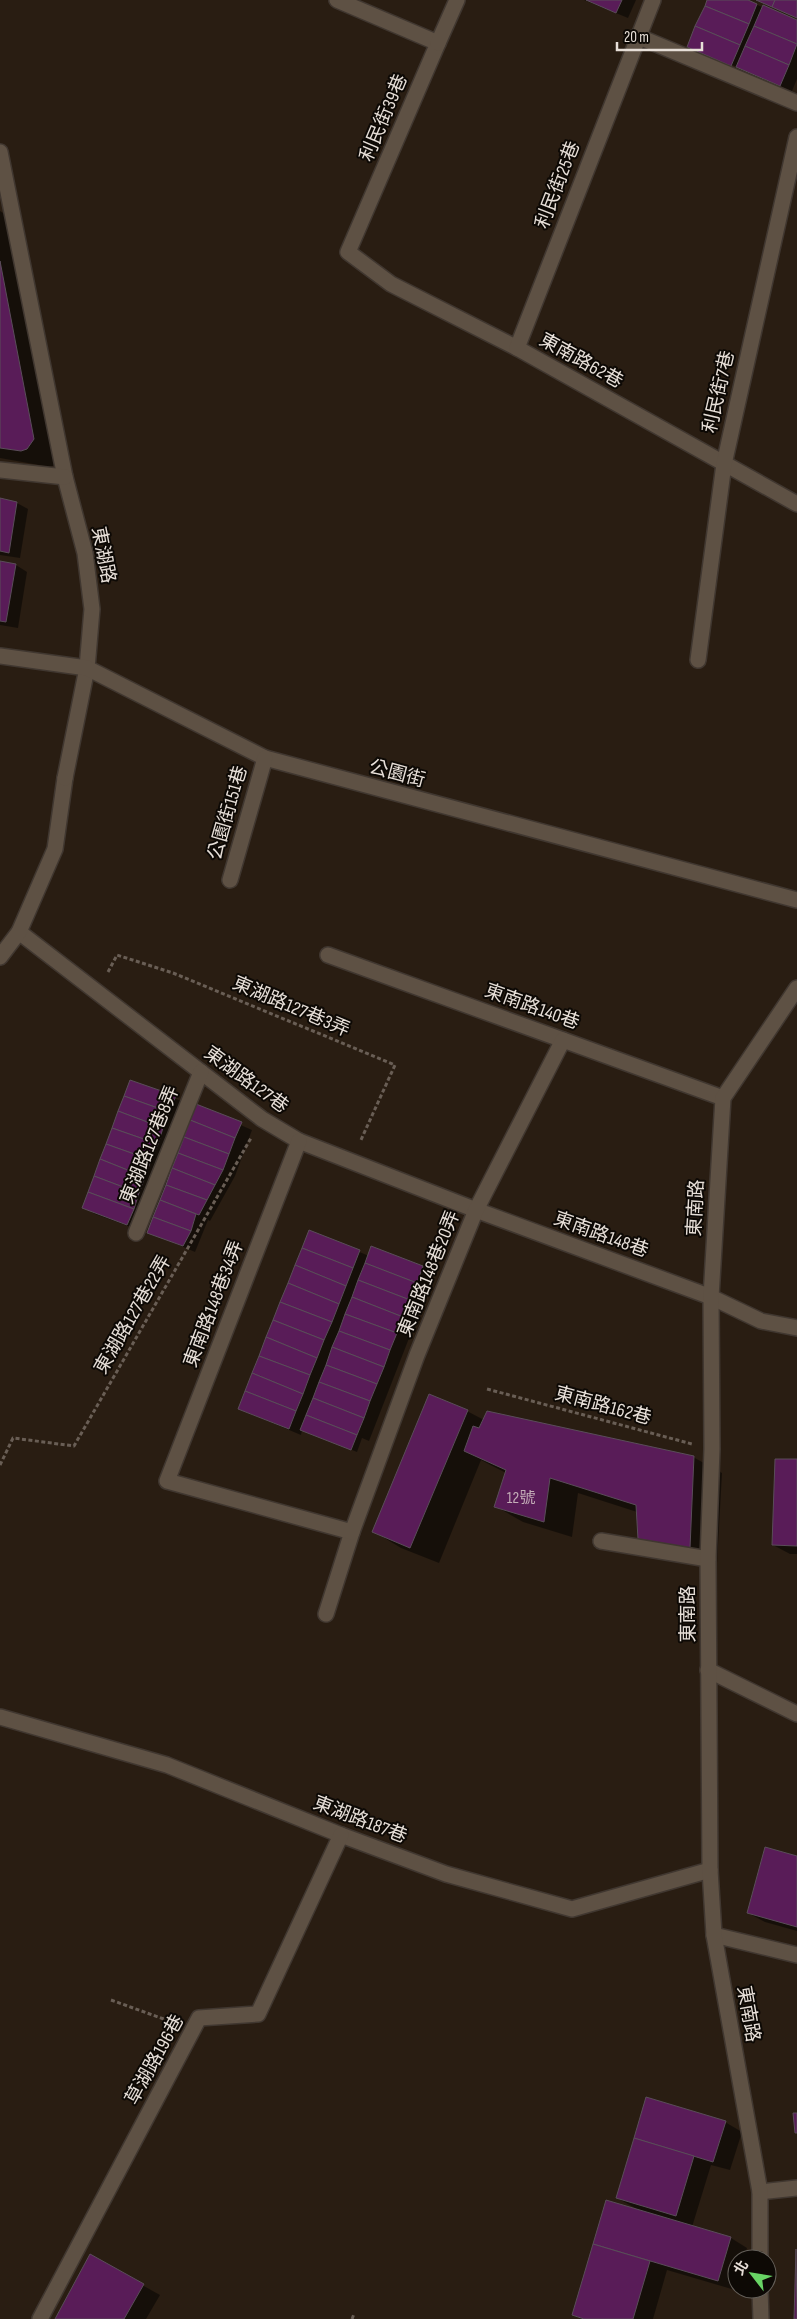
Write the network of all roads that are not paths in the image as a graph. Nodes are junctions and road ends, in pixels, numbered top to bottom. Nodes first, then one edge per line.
1 (337, 0) edge
2 (457, 0) edge
3 (653, 0) edge
4 (637, 36) junction
5 (438, 43) junction
6 (797, 104) edge
7 (797, 137) edge
8 (0, 152) edge
9 (2, 171) edge
10 (348, 252) joint
11 (517, 348) junction
12 (724, 464) junction
13 (0, 470) edge
14 (65, 477) junction
15 (797, 504) edge
16 (0, 656) edge
17 (698, 660) dead end
18 (87, 668) junction
19 (264, 758) junction
20 (230, 880) dead end
21 (797, 900) edge
22 (19, 932) junction
23 (328, 955) dead end
24 (0, 957) edge
25 (797, 988) edge
26 (563, 1040) junction
27 (201, 1072) junction
28 (723, 1098) junction
29 (299, 1141) junction
30 (476, 1210) junction
31 (136, 1233) dead end
32 (711, 1297) junction
33 (797, 1328) edge
34 (352, 1532) junction
35 (601, 1541) dead end
36 (708, 1559) junction
37 (326, 1614) dead end
38 (708, 1670) junction
39 (797, 1714) edge
40 (0, 1718) edge
41 (341, 1835) junction
42 (710, 1870) junction
43 (714, 1935) junction
44 (797, 1956) edge
45 (797, 2188) edge
46 (760, 2192) junction
47 (760, 2249) edge
48 (760, 2299) edge
49 (40, 2319) edge
50 (761, 2319) edge

1 - 5 street
2 - 5 street, 利民街39巷
3 - 4 street, 利民街25巷
4 - 6 street
4 - 11 street, 利民街25巷
5 - 10 street, 利民街39巷
7 - 12 street, 利民街7巷
8 - 9 street, 東湖路
9 - 14 street, 東湖路
10 - 11 street, 東南路62巷
11 - 12 street, 東南路62巷
12 - 15 street, 東南路62巷
12 - 17 street, 利民街7巷
13 - 14 street
14 - 18 street, 東湖路
16 - 18 street, 公園街
18 - 19 street, 公園街
18 - 22 street, 東湖路
19 - 20 street, 公園街151巷
19 - 21 street, 公園街
22 - 24 street, 東湖路
22 - 27 street, 東湖路127巷
23 - 26 street, 東南路140巷
25 - 28 street
26 - 28 street, 東南路140巷
26 - 30 street, 東南路148巷20弄
27 - 29 street, 東湖路127巷
27 - 31 street, 東湖路127巷8弄
28 - 32 street, 東南路
29 - 30 street, 東湖路127巷
29 - 34 street, 東南路148巷34弄
30 - 32 street, 東南路148巷
30 - 34 street, 東南路148巷20弄
32 - 33 street, 東南路148巷
32 - 36 street, 東南路
34 - 37 street, 東南路148巷20弄
35 - 36 street
36 - 38 street, 東南路
38 - 39 street
38 - 42 street, 東南路
40 - 41 street, 東湖路187巷
41 - 42 street, 東湖路187巷
41 - 49 street, 草湖路196巷
42 - 43 street, 東南路
43 - 44 street
43 - 46 street, 東南路
45 - 46 street
46 - 47 street, 東南路
48 - 50 street

